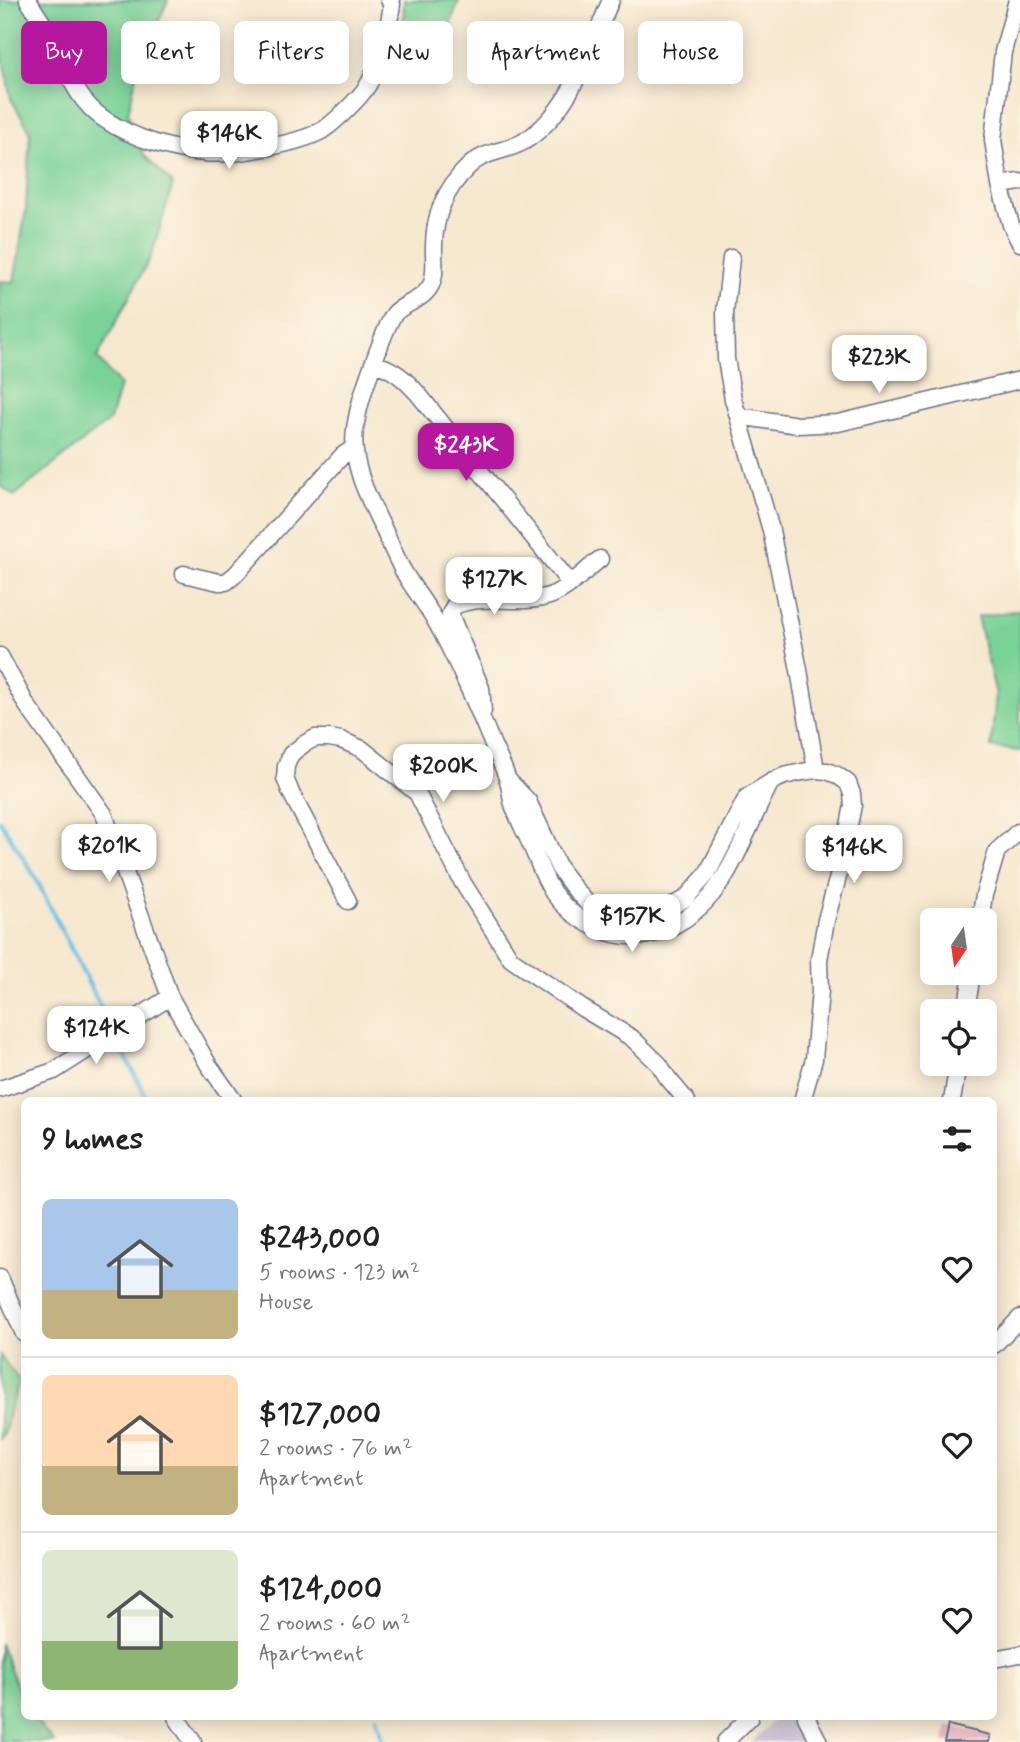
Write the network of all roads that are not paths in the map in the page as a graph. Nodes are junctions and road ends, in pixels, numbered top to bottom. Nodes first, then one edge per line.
1 (28, 0) edge
2 (389, 0) edge
3 (611, 0) edge
4 (1017, 0) edge
5 (1020, 182) edge
6 (1000, 185) junction
7 (1020, 243) edge
8 (731, 258) dead end
9 (374, 363) junction
10 (1020, 380) edge
11 (738, 416) junction
12 (354, 448) junction
13 (600, 559) dead end
14 (184, 574) dead end
15 (570, 583) junction
16 (0, 656) edge
17 (484, 724) junction
18 (816, 770) junction
19 (1020, 832) edge
20 (348, 901) dead end
21 (982, 908) edge
22 (170, 997) junction
23 (956, 1076) edge
24 (0, 1089) edge
25 (231, 1097) edge
26 (684, 1097) edge
27 (803, 1097) edge
28 (953, 1097) edge
29 (0, 1278) edge
30 (1020, 1318) edge
31 (21, 1327) edge
32 (997, 1342) edge
33 (1020, 1654) edge
34 (997, 1658) edge
35 (178, 1720) edge
36 (747, 1720) edge
37 (808, 1720) edge
38 (193, 1742) edge
39 (725, 1742) edge
40 (820, 1742) edge

1 - 2 street
3 - 9 street
4 - 6 street
5 - 6 street
6 - 7 street
8 - 11 street
9 - 12 street
9 - 15 street
10 - 11 street
11 - 18 street
12 - 14 street
12 - 17 street
13 - 15 street
15 - 17 street
16 - 22 street
17 - 18 street
18 - 27 street
19 - 21 street
20 - 26 street
22 - 24 street
22 - 25 street
23 - 28 street
29 - 31 street
30 - 32 street
33 - 34 street
35 - 38 street
36 - 39 street
37 - 40 street

